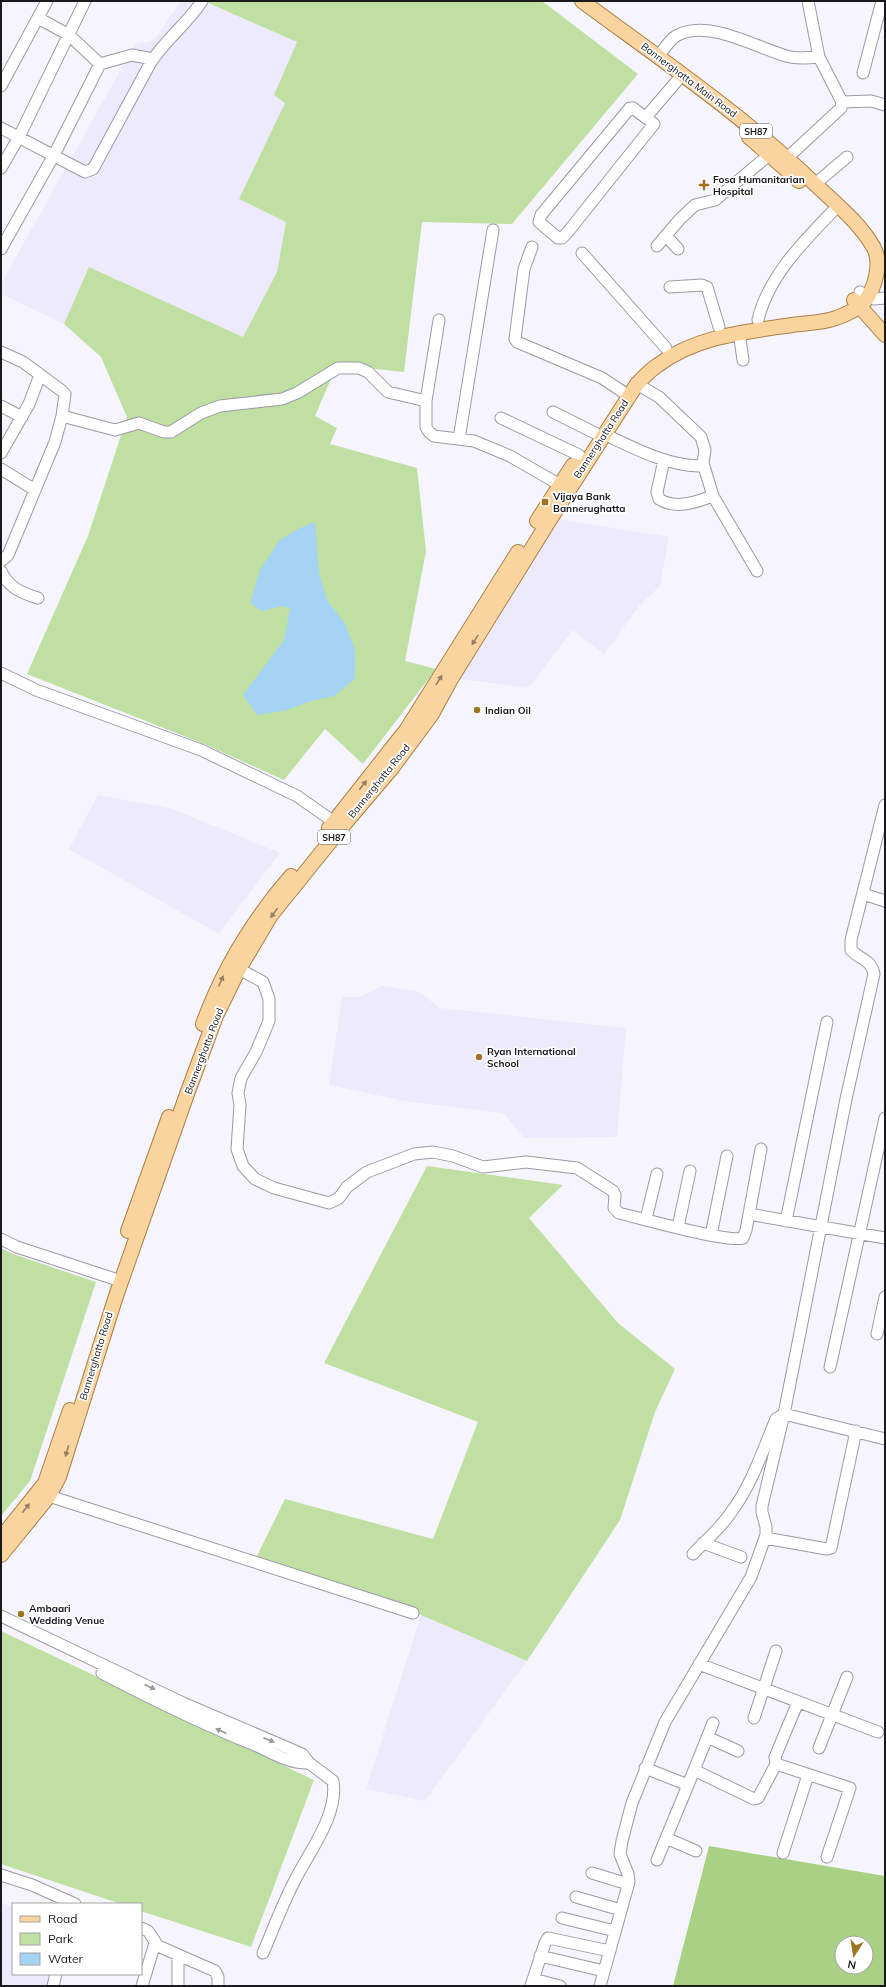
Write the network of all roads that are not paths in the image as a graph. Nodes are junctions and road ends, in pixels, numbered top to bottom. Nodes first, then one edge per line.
1 (48, 1) edge
2 (85, 1) edge
3 (202, 1) edge
4 (570, 1) edge
5 (582, 1) edge
6 (808, 1) edge
7 (882, 1) edge
8 (38, 18) junction
9 (69, 34) junction
10 (658, 57) junction
11 (819, 57) junction
12 (153, 59) junction
13 (100, 64) junction
14 (863, 73) dead end
15 (680, 77) junction
16 (1, 86) edge
17 (842, 102) junction
18 (885, 105) edge
19 (646, 117) junction
20 (1, 128) edge
21 (19, 138) junction
22 (778, 154) junction
23 (54, 155) junction
24 (847, 157) dead end
25 (1, 168) edge
26 (816, 184) junction
27 (833, 210) junction
28 (493, 230) dead end
29 (666, 236) junction
30 (657, 246) dead end
31 (532, 247) dead end
32 (1, 248) edge
33 (678, 248) dead end
34 (582, 253) dead end
35 (880, 254) edge
36 (670, 287) dead end
37 (885, 298) edge
38 (860, 299) junction
39 (439, 320) dead end
40 (758, 320) junction
41 (719, 328) junction
42 (739, 332) junction
43 (885, 335) edge
44 (666, 348) junction
45 (1, 352) edge
46 (743, 360) dead end
47 (40, 375) junction
48 (637, 384) junction
49 (626, 393) junction
50 (426, 401) junction
51 (1, 406) edge
52 (553, 412) dead end
53 (62, 416) junction
54 (22, 417) junction
55 (501, 418) dead end
56 (599, 434) junction
57 (5, 437) edge
58 (459, 439) junction
59 (1, 453) edge
60 (580, 455) junction
61 (664, 460) junction
62 (703, 463) junction
63 (1, 469) edge
64 (560, 485) junction
65 (35, 490) junction
66 (714, 496) junction
67 (1, 561) edge
68 (757, 570) dead end
69 (1, 571) edge
70 (38, 598) dead end
71 (486, 612) junction
72 (1, 673) edge
73 (885, 805) edge
74 (334, 822) junction
75 (863, 894) junction
76 (885, 900) edge
77 (239, 969) junction
78 (827, 1022) dead end
79 (885, 1118) edge
80 (761, 1149) dead end
81 (727, 1156) dead end
82 (690, 1172) dead end
83 (657, 1174) dead end
84 (748, 1214) junction
85 (646, 1220) junction
86 (786, 1221) junction
87 (821, 1226) junction
88 (678, 1227) junction
89 (860, 1234) junction
90 (711, 1235) junction
91 (885, 1238) edge
92 (1, 1239) edge
93 (116, 1279) junction
94 (885, 1297) edge
95 (877, 1334) dead end
96 (830, 1367) dead end
97 (784, 1414) junction
98 (856, 1431) junction
99 (885, 1438) edge
100 (49, 1496) junction
101 (1, 1538) edge
102 (765, 1538) junction
103 (703, 1543) junction
104 (693, 1554) dead end
105 (1, 1555) edge
106 (741, 1557) dead end
107 (413, 1613) dead end
108 (1, 1616) edge
109 (1, 1622) edge
110 (776, 1651) dead end
111 (699, 1664) junction
112 (847, 1677) dead end
113 (763, 1688) junction
114 (798, 1702) junction
115 (831, 1714) junction
116 (754, 1718) dead end
117 (713, 1723) dead end
118 (878, 1732) dead end
119 (707, 1737) junction
120 (819, 1748) dead end
121 (738, 1751) dead end
122 (309, 1763) junction
123 (776, 1764) junction
124 (645, 1768) junction
125 (694, 1770) junction
126 (808, 1775) junction
127 (688, 1785) junction
128 (666, 1838) junction
129 (696, 1851) dead end
130 (782, 1853) dead end
131 (827, 1857) dead end
132 (657, 1860) dead end
133 (592, 1873) dead end
134 (1, 1875) edge
135 (628, 1884) junction
136 (576, 1897) dead end
137 (72, 1903) edge
138 (621, 1910) junction
139 (562, 1918) dead end
140 (142, 1929) edge
141 (615, 1931) junction
142 (155, 1943) junction
143 (610, 1951) junction
144 (263, 1953) dead end
145 (178, 1955) junction
146 (540, 1956) junction
147 (145, 1963) edge
148 (604, 1971) junction
149 (56, 1975) edge
150 (532, 1983) edge
151 (53, 1986) edge
152 (142, 1986) edge
153 (178, 1986) edge
154 (218, 1986) edge
155 (560, 1986) edge
156 (600, 1986) edge

1 - 8 street
2 - 9 street
3 - 12 street
4 - 15 main road, Bannerghatta Main Road / SH87
5 - 10 main road, Bannerghatta Main Road / SH87
6 - 11 street
7 - 14 street
8 - 9 street
8 - 16 street
9 - 13 street
9 - 21 street
10 - 11 street
10 - 15 main road, Bannerghatta Main Road / SH87
11 - 17 street
12 - 13 street
12 - 23 street
13 - 23 street
15 - 19 street
15 - 22 main road, Bannerghatta Main Road / SH87
17 - 18 street
17 - 22 street
19 - 19 street
20 - 21 street
21 - 23 street
21 - 25 street
22 - 26 main road, Bannerghatta Main Road / SH87
22 - 27 main road, Bannerghatta Main Road / SH87
22 - 29 street
23 - 32 street
24 - 26 street
26 - 35 main road, Bannerghatta Main Road / SH87
27 - 38 main road, Bannerghatta Main Road / SH87
27 - 40 street
28 - 58 street
29 - 30 street
29 - 33 street
31 - 49 street
34 - 44 street
35 - 38 main road, Bannerghatta Main Road / SH87
36 - 41 street
37 - 38 street
38 - 40 main road, Bannerghatta Road / SH87
38 - 42 main road, Bannerghatta Road / SH87
38 - 43 main road
39 - 50 street
40 - 41 main road, Bannerghatta Road / SH87
41 - 44 main road, Bannerghatta Road / SH87
42 - 46 street
42 - 48 main road, Bannerghatta Road / SH87
44 - 49 main road, Bannerghatta Road / SH87
45 - 47 street
47 - 53 street
47 - 54 street
48 - 49 main road, Bannerghatta Road / SH87
48 - 62 street
49 - 56 main road, Bannerghatta Road / SH87
50 - 53 street
50 - 58 street
51 - 54 street
52 - 56 street
53 - 65 street
54 - 57 street
55 - 60 street
56 - 60 main road, Bannerghatta Road / SH87
56 - 61 street
56 - 71 main road, Bannerghatta Road / SH87
57 - 59 street
58 - 64 street
60 - 64 main road, Bannerghatta Road / SH87
61 - 62 street
61 - 66 street
62 - 66 street
63 - 65 street
64 - 71 main road, Bannerghatta Road / SH87
65 - 67 street
66 - 68 street
69 - 70 street
74 -> 71 main road, Bannerghatta Road / SH87
71 -> 77 main road, Bannerghatta Road / SH87
72 - 74 street
73 - 75 street
93 -> 74 main road, Bannerghatta Road / SH87
75 - 76 street
75 - 87 street
77 - 85 street
77 - 93 main road, Bannerghatta Road / SH87
78 - 86 street
79 - 89 street
80 - 84 street
81 - 90 street
82 - 88 street
83 - 85 street
84 - 86 street
84 - 90 street
85 - 88 street
86 - 87 street
87 - 89 street
87 - 97 street
88 - 90 street
89 - 91 street
89 - 96 street
92 - 93 street
93 -> 100 main road, Bannerghatta Road / SH87
101 -> 93 main road, Bannerghatta Road / SH87
94 - 95 street
97 - 98 street
97 - 102 street
97 - 103 street
98 - 99 street
98 - 102 street
100 - 105 main road, Bannerghatta Road / SH87
100 - 107 street
102 - 111 street
103 - 104 street
103 - 106 street
108 -> 122 street
122 -> 109 street
110 - 113 street
111 - 113 street
111 - 124 street
112 - 115 street
113 - 114 street
113 - 116 street
114 - 115 street
114 - 123 street
115 - 118 street
115 - 120 street
117 - 119 street
119 - 121 street
119 - 125 street
122 - 144 street
123 - 125 street
123 - 126 street
124 - 127 street
124 - 135 street
125 - 127 street
126 - 130 street
126 - 131 street
127 - 128 street
128 - 129 street
128 - 132 street
133 - 135 street
134 - 137 street
135 - 138 street
136 - 138 street
138 - 141 street
139 - 141 street
140 - 142 street
141 - 143 street
142 - 145 street
142 - 147 street
143 - 146 street
143 - 148 street
145 - 153 street
145 - 154 street
146 - 148 street
146 - 150 street
147 - 152 street
148 - 156 street
149 - 151 street
150 - 155 street

